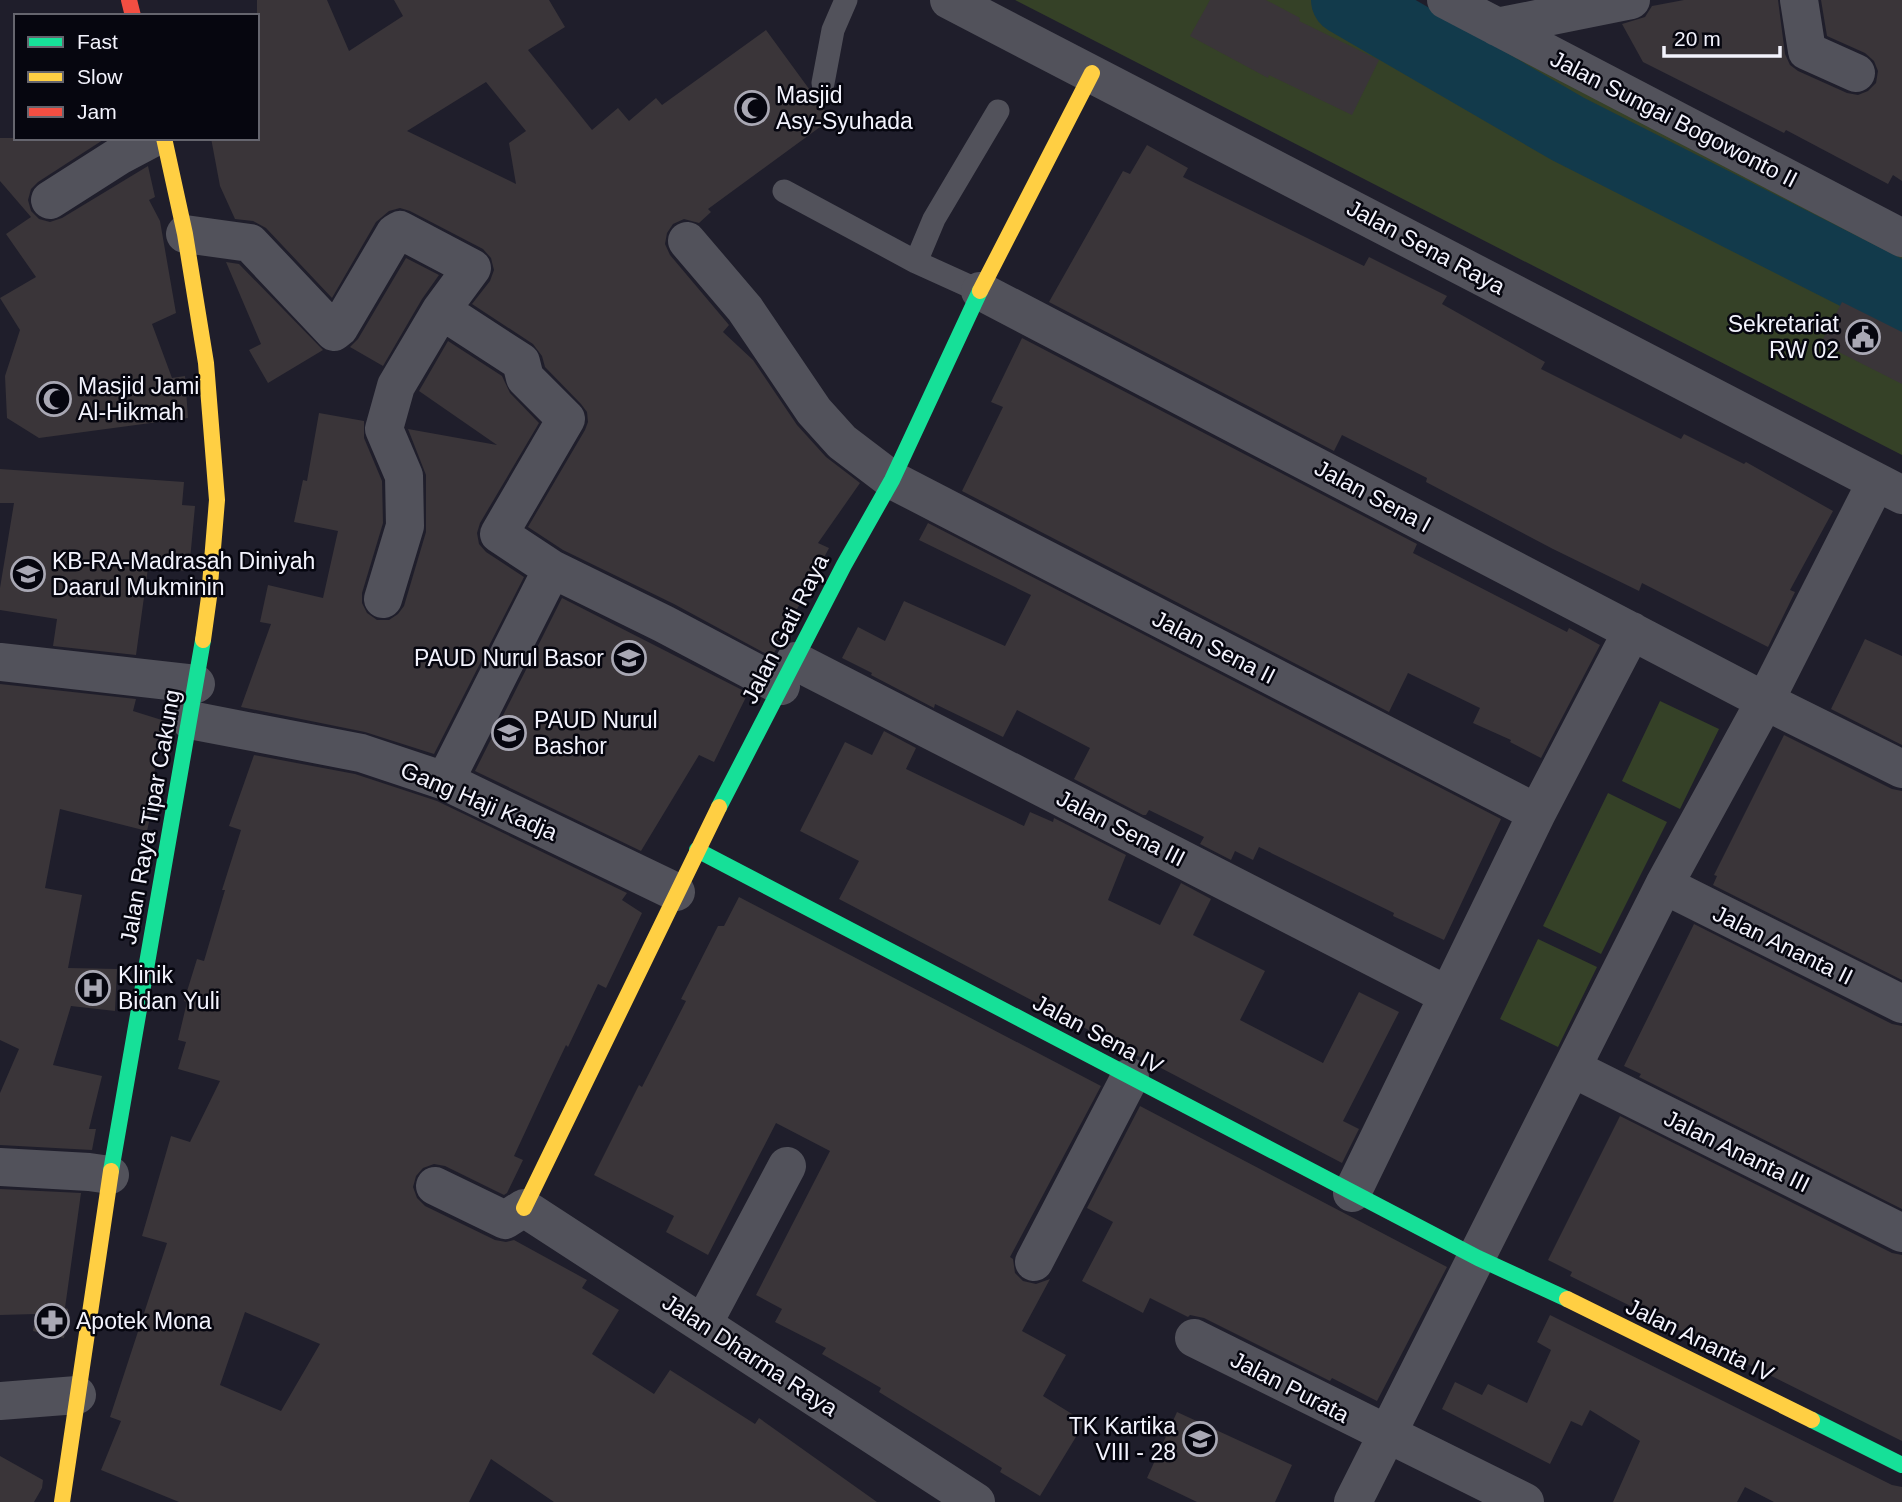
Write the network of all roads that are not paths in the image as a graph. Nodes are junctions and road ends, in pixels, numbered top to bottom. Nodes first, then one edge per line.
1 (846, 0) edge
2 (949, 0) edge
3 (1446, 0) edge
4 (1631, 0) edge
5 (1799, 0) edge
6 (1497, 27) junction
7 (1092, 73) junction
8 (1856, 74) dead end
9 (823, 83) dead end
10 (998, 111) dead end
11 (149, 140) edge
12 (164, 140) edge
13 (784, 191) dead end
14 (50, 200) dead end
15 (184, 234) junction
16 (1902, 238) edge
17 (687, 241) dead end
18 (916, 262) junction
19 (980, 292) junction
20 (441, 310) junction
21 (892, 480) junction
22 (1889, 488) edge
23 (552, 569) junction
24 (383, 599) dead end
25 (1632, 631) junction
26 (0, 662) edge
27 (788, 674) junction
28 (1765, 701) junction
29 (193, 702) junction
30 (1902, 769) edge
31 (445, 781) junction
32 (1537, 813) junction
33 (697, 850) junction
34 (1664, 885) junction
35 (676, 892) junction
36 (1447, 995) junction
37 (1902, 1004) edge
38 (1572, 1068) junction
39 (1130, 1077) junction
40 (787, 1166) dead end
41 (0, 1167) edge
42 (110, 1175) junction
43 (435, 1185) dead end
44 (1352, 1193) junction
45 (524, 1208) junction
46 (1902, 1233) edge
47 (1478, 1258) junction
48 (1034, 1262) dead end
49 (702, 1324) junction
50 (1194, 1338) dead end
51 (77, 1395) junction
52 (0, 1401) edge
53 (1387, 1435) junction
54 (1902, 1465) edge
55 (62, 1502) edge
56 (976, 1502) edge
57 (1353, 1502) edge
58 (1525, 1502) edge

1 - 9 lane
2 - 7 street, Jalan Sena Raya
3 - 6 street, Jalan Sungai Bogowonto II
4 - 6 street
5 - 8 street
6 - 16 street, Jalan Sungai Bogowonto II
7 - 19 street, Jalan Gati Raya
7 - 22 street, Jalan Sena Raya
10 - 18 lane
11 - 14 street
12 - 15 street, Jalan Raya Tipar Cakung
13 - 18 lane
15 - 20 street
15 - 29 street, Jalan Raya Tipar Cakung
17 - 21 street, Jalan Sena II
18 - 19 lane
19 - 21 street, Jalan Gati Raya
19 - 25 street, Jalan Sena I
20 - 23 street, Jalan Sena III
20 - 24 street
21 - 27 street, Jalan Gati Raya
21 - 32 street, Jalan Sena II
22 - 28 street
23 - 27 street, Jalan Sena III
23 - 31 street
25 - 28 street, Jalan Sena I
25 - 32 street
26 - 29 street, Gang Haji Kadja
27 - 33 street, Jalan Gati Raya
27 - 36 street, Jalan Sena III
28 - 30 street, Jalan Sena I
28 - 34 street
29 - 31 street, Gang Haji Kadja
29 - 42 street, Jalan Raya Tipar Cakung
31 - 35 street, Gang Haji Kadja
32 - 36 street
33 - 35 street, Jalan Gati Raya
33 - 39 street, Jalan Sena IV
34 - 37 street, Jalan Ananta II
34 - 38 street
35 - 45 street, Jalan Gati Raya
36 - 44 street
38 - 46 street, Jalan Ananta III
38 - 47 street
39 - 44 street, Jalan Sena IV
39 - 48 street
40 - 49 street
41 - 42 street
42 - 51 street, Jalan Raya Tipar Cakung
43 - 45 street
44 - 47 street, Jalan Sena IV
45 - 49 street, Jalan Dharma Raya
47 - 53 street
47 - 54 street, Jalan Ananta IV
49 - 56 street, Jalan Dharma Raya
50 - 53 street, Jalan Purata
51 - 52 street
51 - 55 street, Jalan Raya Tipar Cakung
53 - 57 street
53 - 58 street, Jalan Purata

